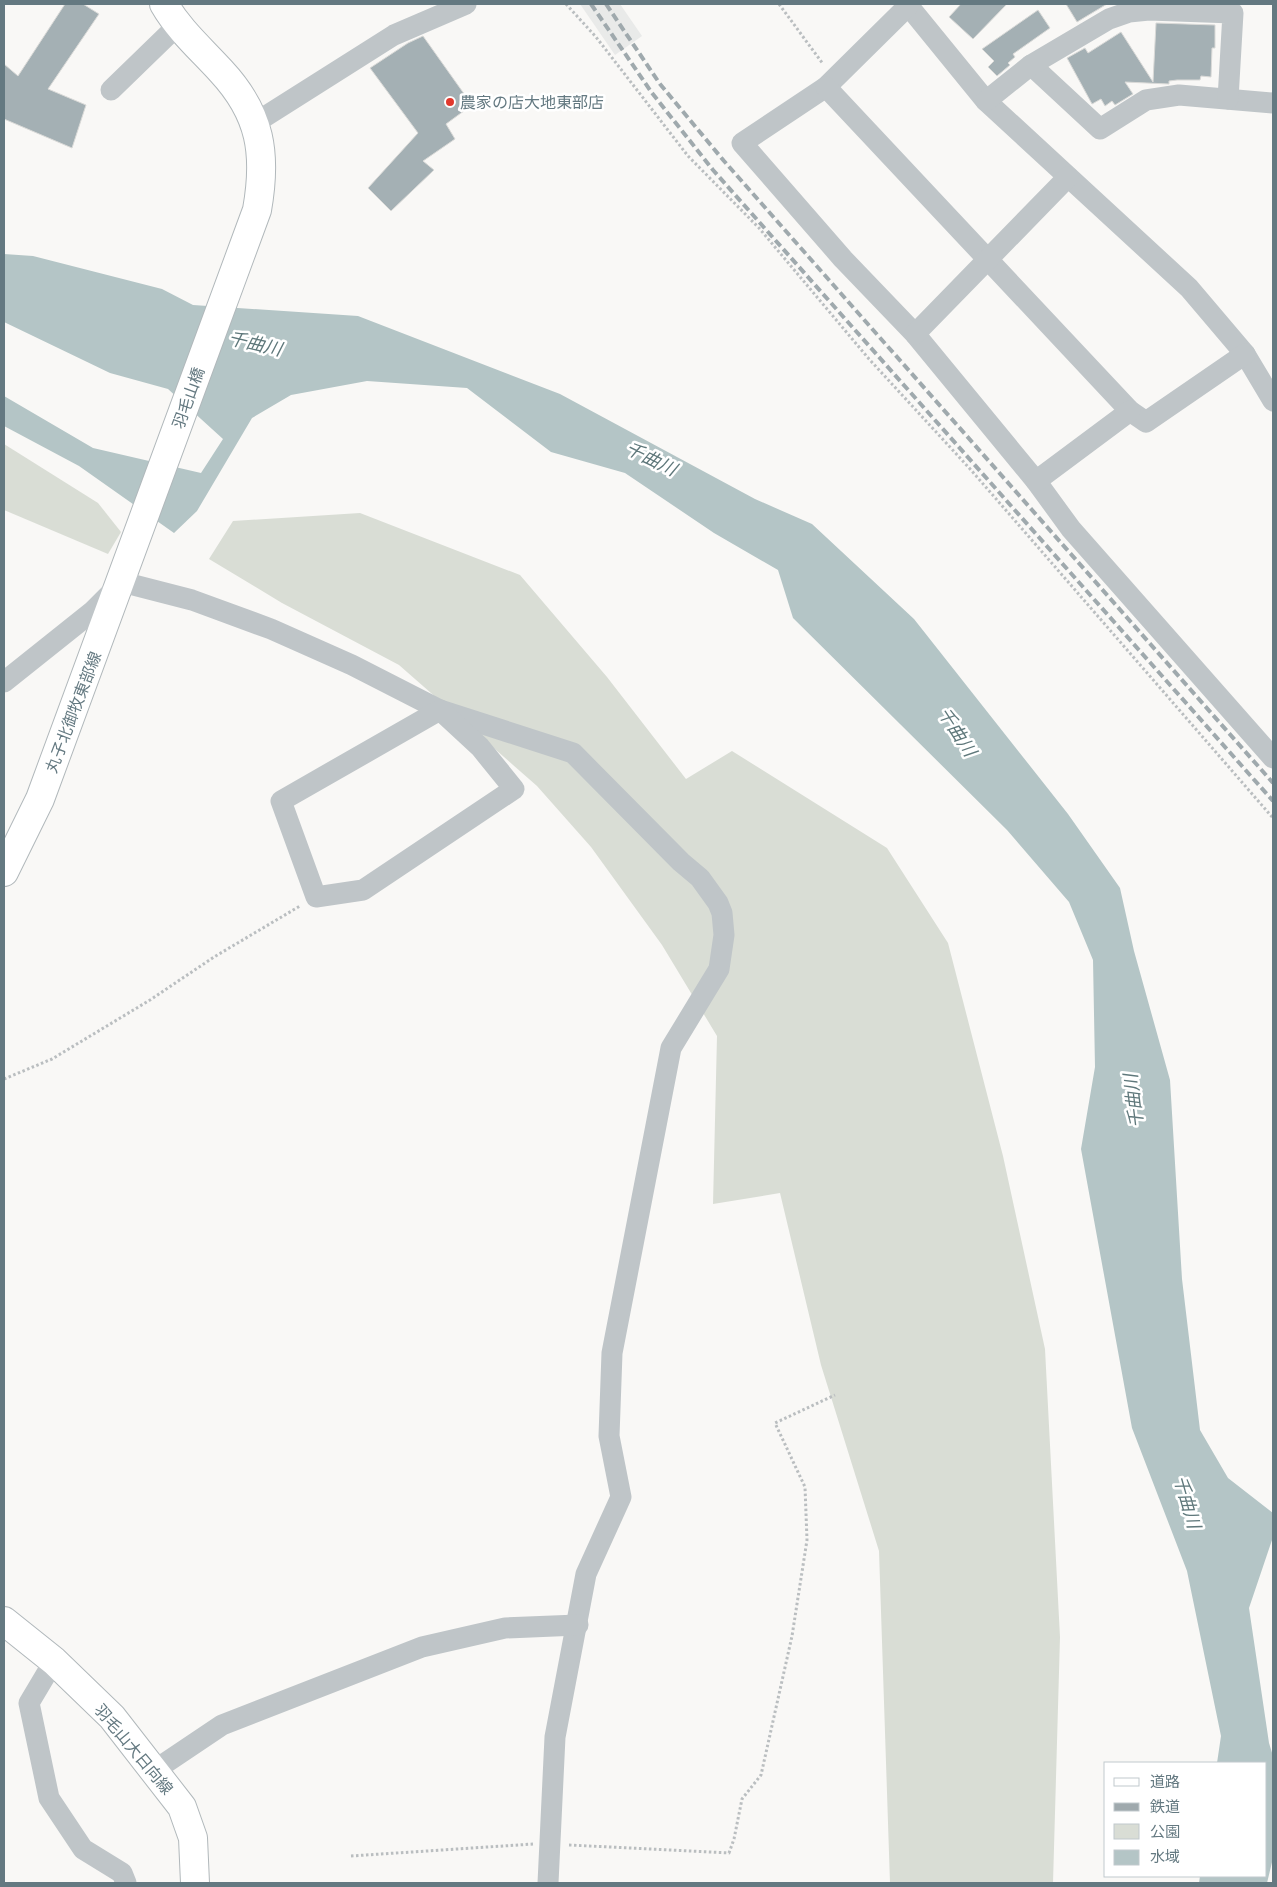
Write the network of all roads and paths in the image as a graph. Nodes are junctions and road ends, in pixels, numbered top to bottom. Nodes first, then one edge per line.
1 (466, 4) edge
2 (566, 4) edge
3 (779, 4) edge
4 (907, 5) edge
5 (171, 14) edge
6 (1031, 65) junction
7 (831, 82) junction
8 (111, 90) dead end
9 (1228, 99) junction
10 (986, 101) junction
11 (1273, 103) edge
12 (255, 123) junction
13 (1068, 177) junction
14 (988, 259) junction
15 (915, 334) junction
16 (1245, 354) junction
17 (1273, 401) edge
18 (1130, 411) junction
19 (1036, 481) junction
20 (132, 547) joint
21 (122, 582) junction
22 (4, 682) edge
23 (440, 710) junction
24 (1273, 758) edge
25 (1273, 818) edge
26 (4, 872) edge
27 (316, 897) junction
28 (4, 1079) edge
29 (835, 1394) dead end
30 (4, 1621) edge
31 (578, 1625) junction
32 (54, 1661) junction
33 (155, 1770) junction
34 (549, 1844) junction
35 (351, 1856) dead end
36 (126, 1883) edge
37 (196, 1883) edge
38 (548, 1883) edge

1 - 12 street
2 - 25 path
3 - 7 path
4 - 7 street
4 - 10 street
5 - 8 street
5 - 12 main road
6 - 9 street
6 - 9 street
6 - 10 street
7 - 14 street
7 - 15 street
9 - 11 street
10 - 13 street
12 - 20 main road, 羽毛山橋
13 - 14 street
13 - 16 street
14 - 15 street
14 - 18 street
15 - 19 street
16 - 17 street
16 - 18 street
18 - 19 street
19 - 24 street
20 - 21 main road, 丸子北御牧東部線
21 - 22 street
21 - 23 street
21 - 26 main road, 丸子北御牧東部線
23 - 27 street
23 - 27 street
23 - 31 street
27 - 28 path
29 - 34 path
30 - 32 main road, 羽毛山大日向線
31 - 33 street
31 - 34 street
32 - 33 main road, 羽毛山大日向線
32 - 36 street
33 - 37 main road, 羽毛山大日向線
34 - 35 path
34 - 38 street

